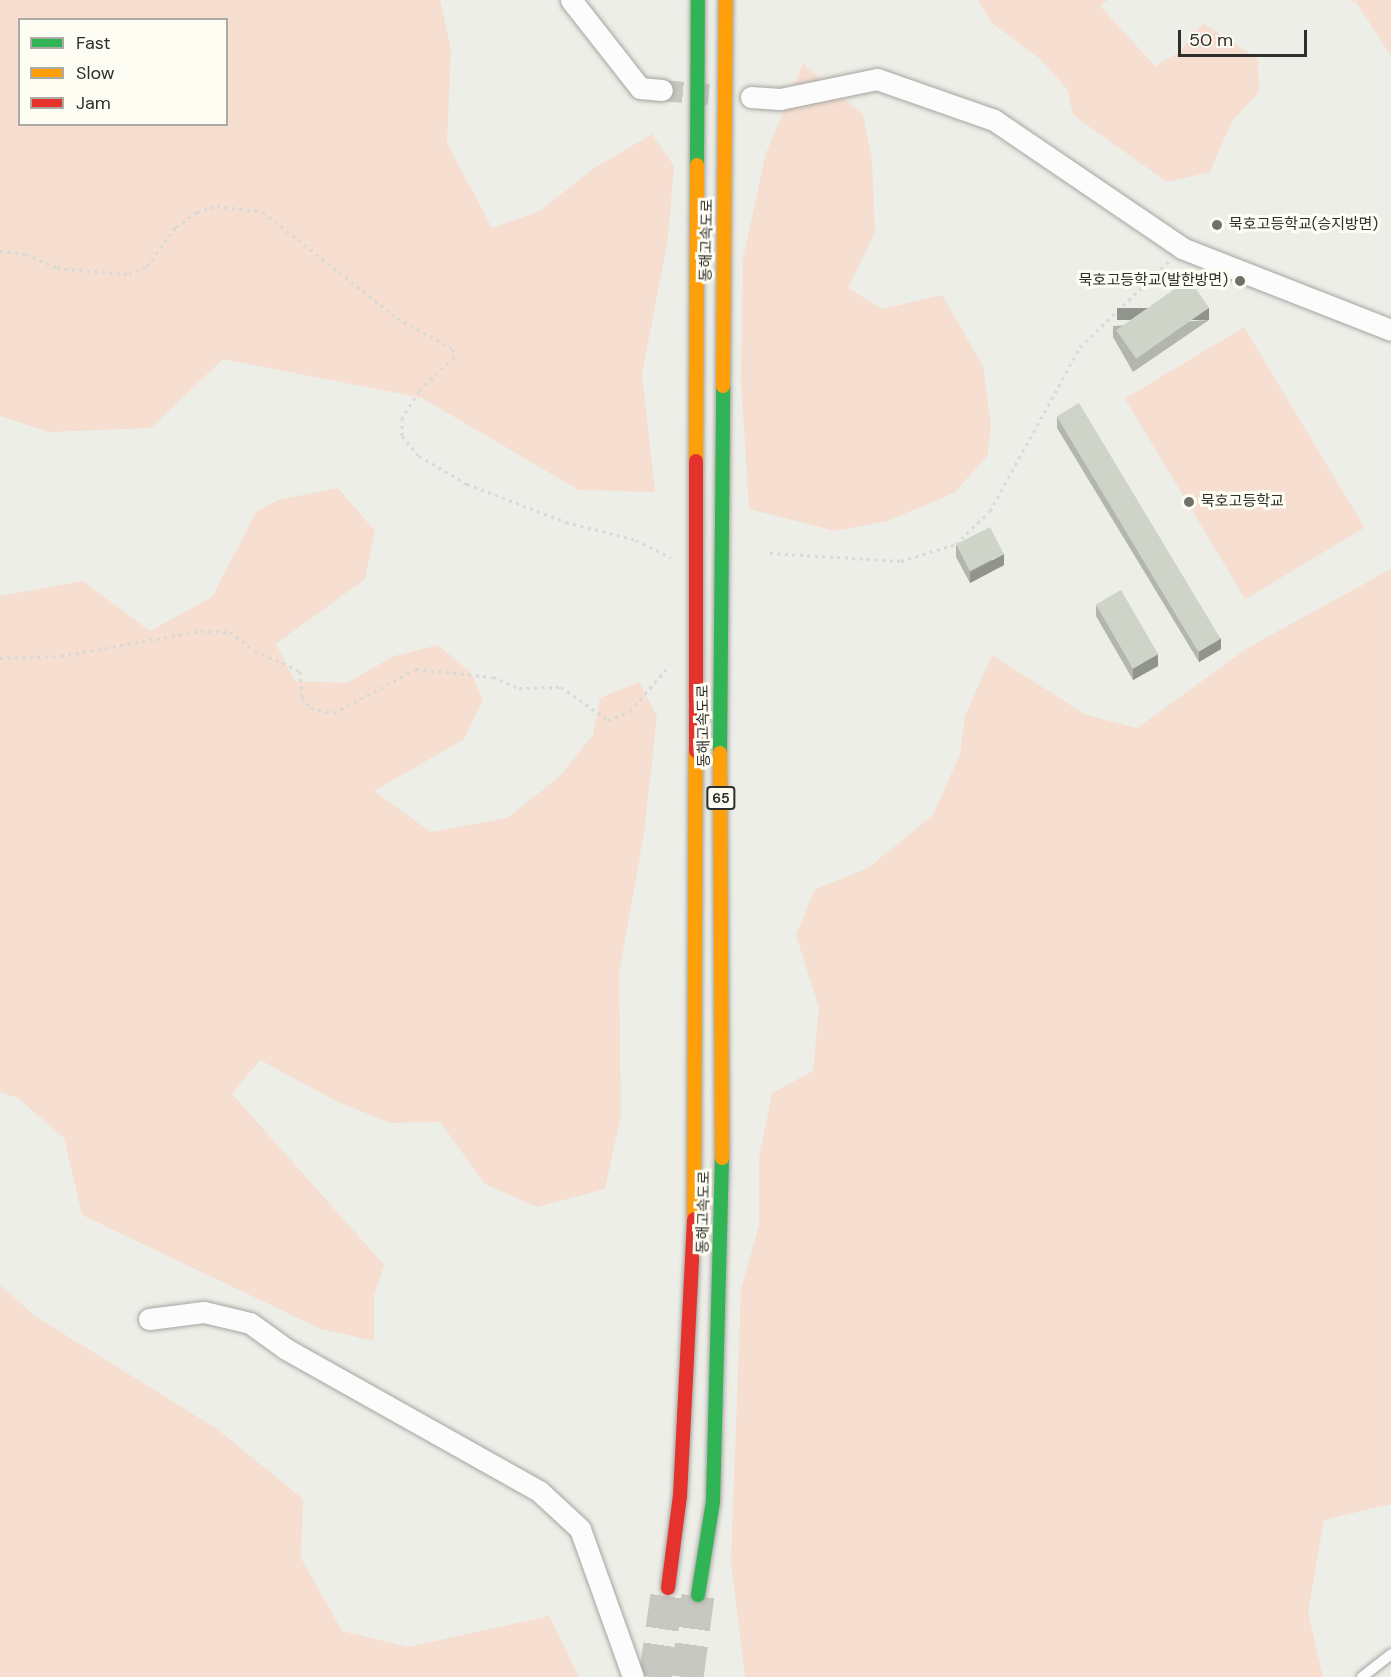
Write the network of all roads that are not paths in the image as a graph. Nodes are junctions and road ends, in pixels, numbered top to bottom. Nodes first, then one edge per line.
1 (571, 0) edge
2 (698, 0) edge
3 (726, 0) edge
4 (662, 90) tunnel mouth
5 (751, 97) dead end
6 (1391, 330) edge
7 (149, 1318) dead end
8 (668, 1588) tunnel mouth
9 (698, 1595) tunnel mouth
10 (1391, 1654) edge
11 (633, 1677) edge
12 (1362, 1677) edge

1 - 4 street
2 - 8 highway, 동해고속도로 / 65
3 - 9 highway, 동해고속도로 / 65
5 - 6 street
7 - 11 street
10 - 12 lane

